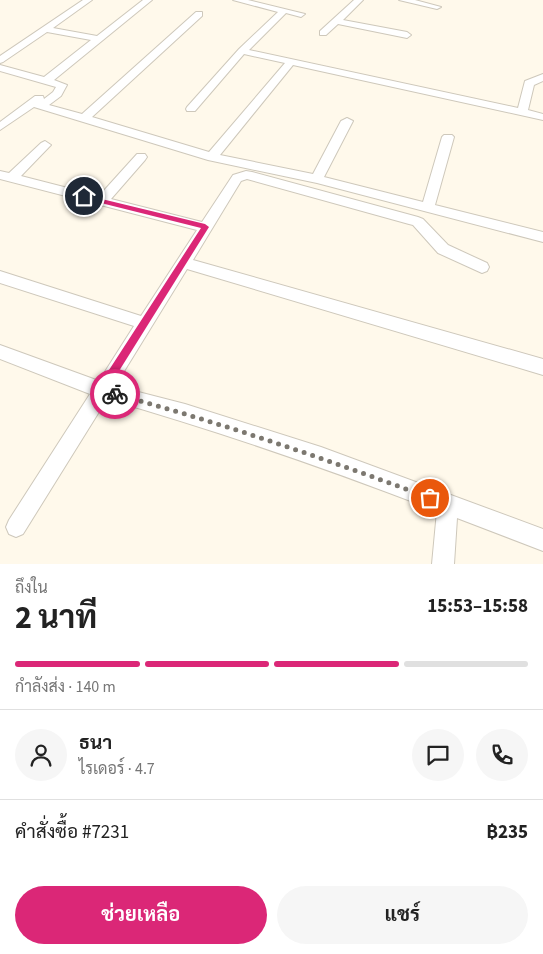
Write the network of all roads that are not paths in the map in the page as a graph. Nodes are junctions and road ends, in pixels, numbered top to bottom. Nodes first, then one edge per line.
1 (88, 0) edge
2 (148, 0) edge
3 (237, 0) edge
4 (359, 0) edge
5 (403, 0) edge
6 (437, 8) dead end
7 (285, 10) junction
8 (199, 14) dead end
9 (302, 14) dead end
10 (337, 21) junction
11 (45, 28) junction
12 (323, 33) dead end
13 (407, 35) dead end
14 (99, 39) junction
15 (242, 51) junction
16 (0, 60) edge
17 (292, 62) junction
18 (0, 68) edge
19 (543, 77) edge
20 (51, 81) junction
21 (37, 104) junction
22 (191, 109) dead end
23 (522, 113) junction
24 (543, 117) edge
25 (83, 119) junction
26 (347, 121) dead end
27 (0, 126) edge
28 (448, 137) dead end
29 (45, 145) dead end
30 (141, 157) dead end
31 (212, 157) junction
32 (6, 177) edge
33 (318, 180) junction
34 (102, 201) junction
35 (428, 207) junction
36 (205, 227) junction
37 (543, 237) edge
38 (182, 262) junction
39 (482, 267) dead end
40 (0, 277) edge
41 (144, 323) junction
42 (0, 352) edge
43 (543, 367) edge
44 (102, 390) junction
45 (448, 505) junction
46 (16, 527) dead end
47 (543, 540) edge
48 (442, 564) edge

1 - 11 street
2 - 14 street
3 - 7 street
4 - 10 street
5 - 6 street
7 - 9 street
7 - 15 street
8 - 25 street
10 - 12 street
10 - 13 street
11 - 14 street
11 - 16 street
14 - 20 street
15 - 17 street
15 - 22 street
17 - 23 street
17 - 31 street
18 - 20 street
19 - 23 street
20 - 21 street
21 - 25 street
21 - 27 street
23 - 24 street
25 - 31 street
26 - 33 street
28 - 35 street
29 - 32 street
30 - 34 street
31 - 33 street
32 - 34 street
33 - 35 street
34 - 36 street
35 - 37 street
36 - 38 street
36 - 39 street
38 - 41 street
38 - 43 street
40 - 41 street
41 - 44 street
42 - 44 street
44 - 45 street
44 - 46 street
45 - 47 street
45 - 48 street

